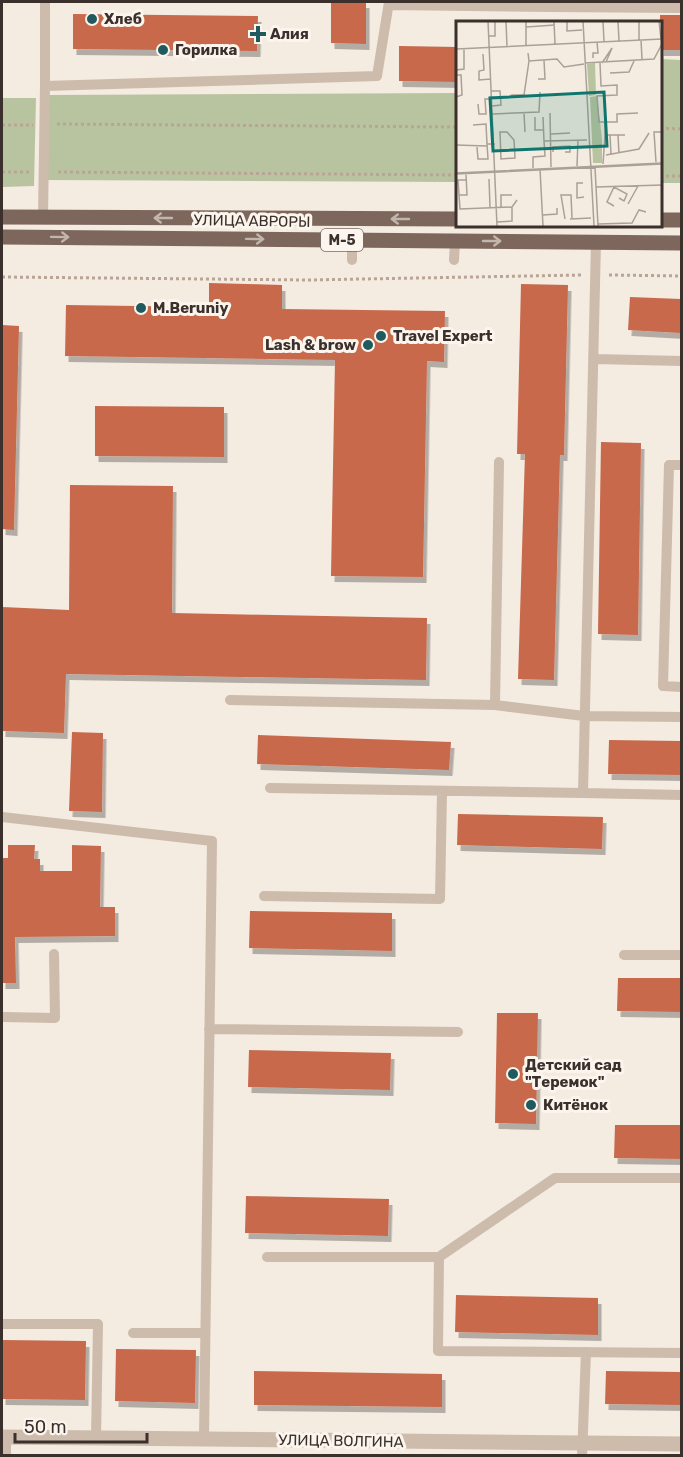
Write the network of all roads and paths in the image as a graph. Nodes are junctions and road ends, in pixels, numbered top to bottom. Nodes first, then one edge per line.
1 (45, 2) edge
2 (389, 3) edge
3 (551, 4) edge
4 (681, 8) edge
5 (45, 86) junction
6 (44, 124) junction
7 (2, 125) edge
8 (456, 127) edge
9 (662, 128) edge
10 (681, 129) edge
11 (2, 172) edge
12 (44, 172) junction
13 (456, 175) edge
14 (662, 176) edge
15 (681, 176) edge
16 (2, 217) edge
17 (43, 217) junction
18 (456, 219) edge
19 (662, 219) edge
20 (681, 220) edge
21 (2, 237) edge
22 (352, 240) junction
23 (454, 241) junction
24 (596, 242) junction
25 (681, 243) edge
26 (352, 260) dead end
27 (454, 260) dead end
28 (595, 274) junction
29 (681, 276) edge
30 (2, 277) edge
31 (594, 359) junction
32 (681, 361) edge
33 (499, 462) dead end
34 (681, 465) edge
35 (681, 687) edge
36 (230, 700) dead end
37 (495, 705) junction
38 (584, 716) junction
39 (681, 717) edge
40 (270, 788) dead end
41 (442, 791) junction
42 (583, 793) junction
43 (681, 795) edge
44 (2, 817) edge
45 (264, 896) dead end
46 (54, 954) dead end
47 (624, 955) dead end
48 (681, 955) edge
49 (2, 1017) edge
50 (209, 1029) junction
51 (458, 1032) dead end
52 (681, 1178) edge
53 (267, 1257) dead end
54 (439, 1257) junction
55 (2, 1324) edge
56 (133, 1333) dead end
57 (205, 1333) junction
58 (586, 1352) junction
59 (681, 1353) edge
60 (4, 1437) edge
61 (96, 1438) junction
62 (204, 1439) junction
63 (681, 1444) edge
64 (582, 1449) edge
65 (6, 1455) edge

1 - 5 lane
2 - 3 lane
2 - 5 lane
3 - 4 lane
5 - 6 lane
6 - 7 path
6 - 8 path
6 - 12 lane
9 - 10 path
11 - 12 path
12 - 13 path
12 - 17 lane
14 - 15 path
16 - 17 main road, УЛИЦА АВРОРЫ / М-5
18 -> 17 main road, УЛИЦА АВРОРЫ / М-5
19 - 20 main road
21 -> 22 main road, УЛИЦА АВРОРЫ / М-5
22 - 23 main road, УЛИЦА АВРОРЫ / М-5
22 - 26 lane
23 -> 24 main road, УЛИЦА АВРОРЫ / М-5
23 - 27 lane
24 - 25 main road, УЛИЦА АВРОРЫ / М-5
24 - 28 lane
28 - 29 path
28 - 30 path
28 - 31 lane
31 - 32 lane
31 - 38 lane
33 - 37 lane
34 - 35 lane
36 - 37 lane
37 - 38 lane
38 - 39 lane
38 - 42 lane
40 - 41 lane
41 - 42 lane
41 - 45 lane
42 - 43 lane
44 - 50 lane
46 - 49 lane
47 - 48 lane
50 - 51 lane
50 - 57 lane
52 - 54 lane
53 - 54 lane
54 - 58 lane
55 - 61 lane
56 - 57 lane
57 - 62 lane
58 - 59 lane
58 - 64 lane
60 - 61 street, УЛИЦА ВОЛГИНА
60 - 65 lane
61 - 62 street, УЛИЦА ВОЛГИНА
62 - 64 street, УЛИЦА ВОЛГИНА
63 - 64 street, УЛИЦА ВОЛГИНА

